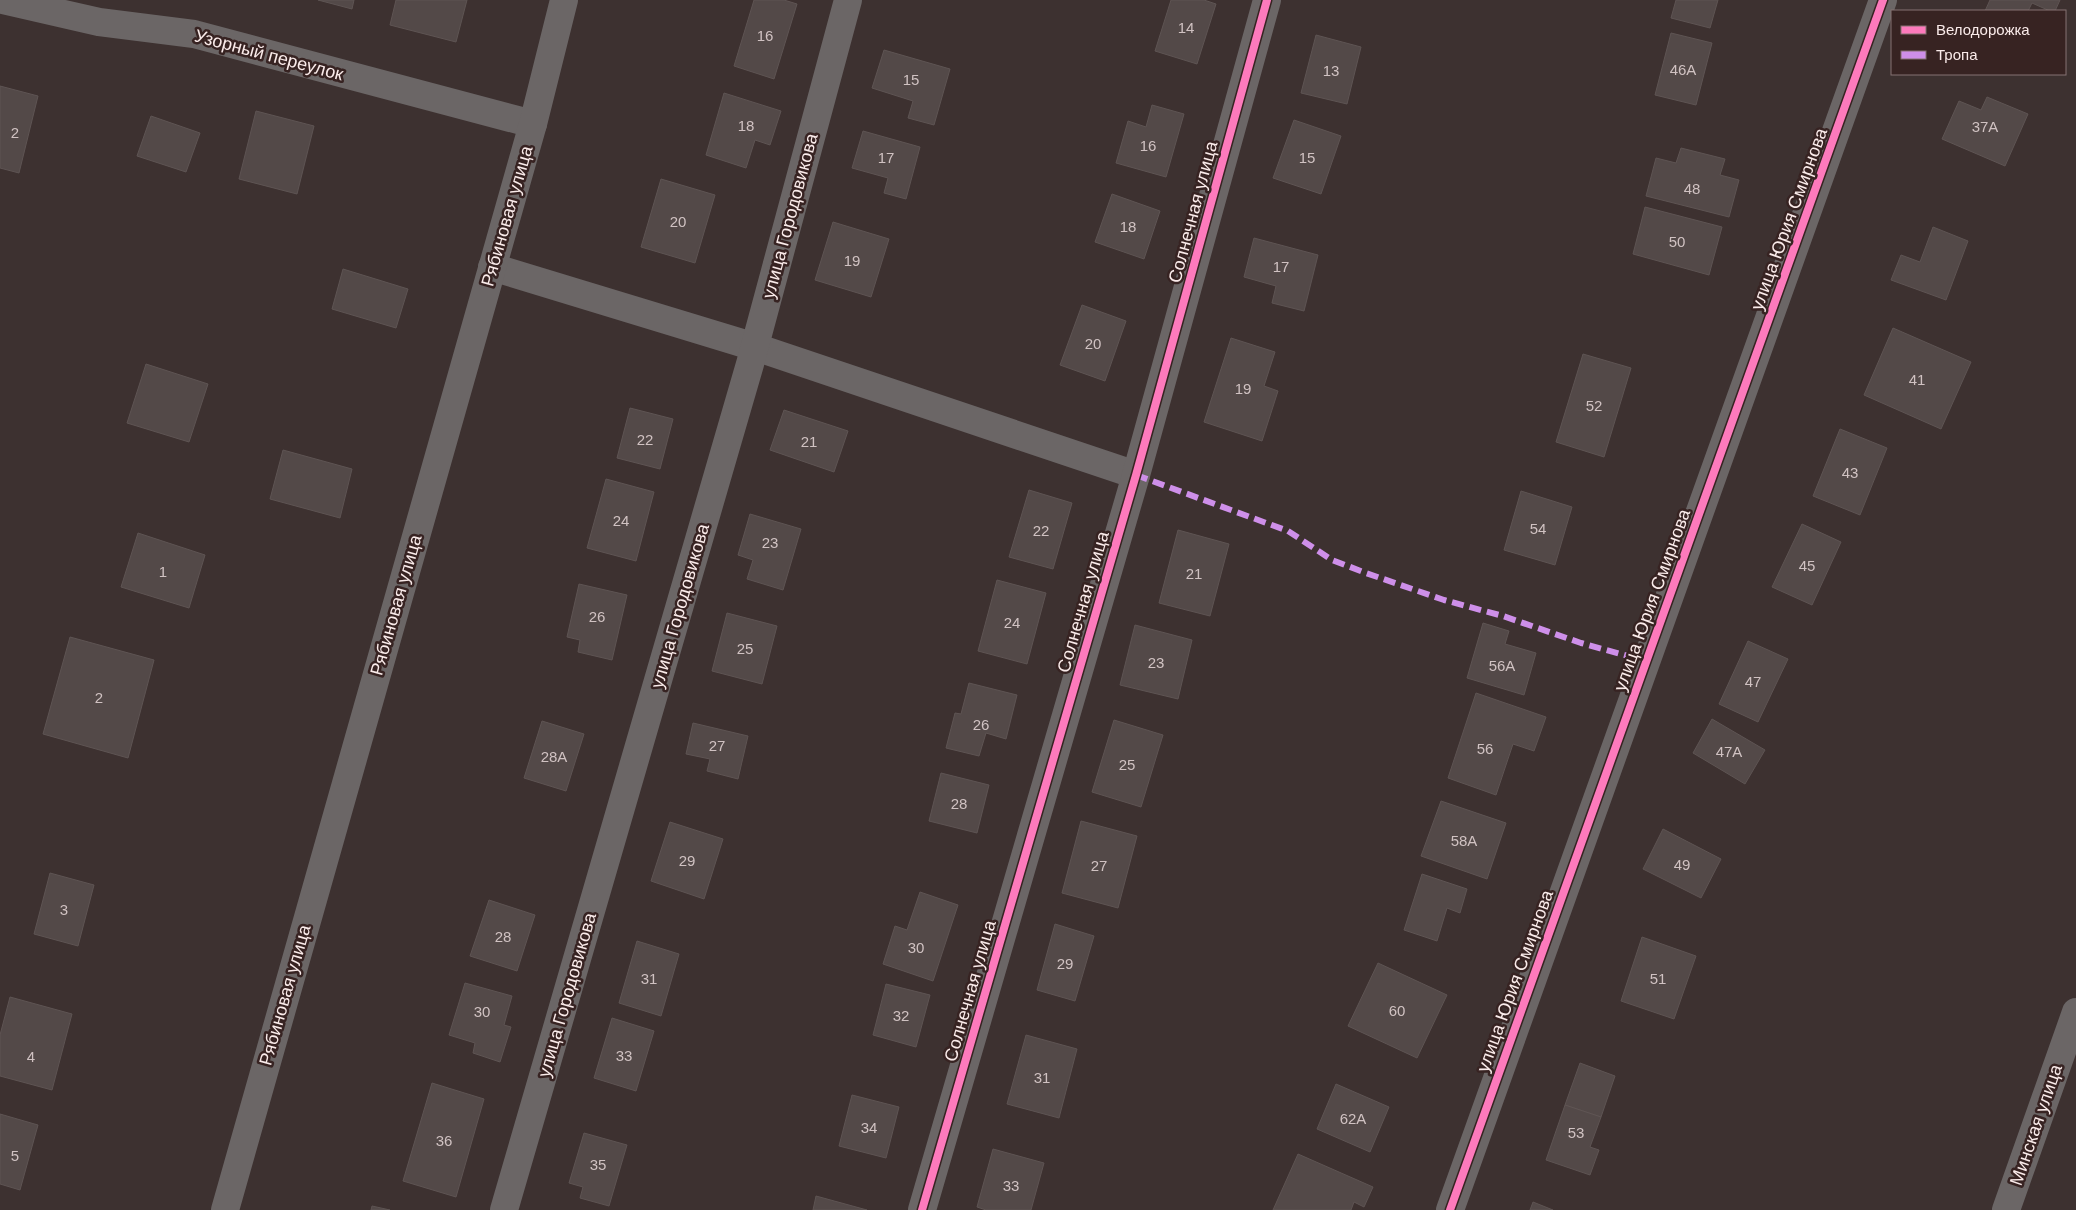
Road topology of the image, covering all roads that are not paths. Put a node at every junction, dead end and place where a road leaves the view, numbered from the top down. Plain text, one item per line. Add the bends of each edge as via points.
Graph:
1 (2, 0) edge
2 (564, 0) edge
3 (848, 0) edge
4 (1267, 0) edge
5 (1883, 0) edge
6 (532, 124) junction
7 (492, 267) junction
8 (755, 347) junction
9 (1136, 475) junction
10 (2076, 1012) edge
11 (226, 1210) edge
12 (504, 1210) edge
13 (922, 1210) edge
14 (1450, 1210) edge
15 (2006, 1210) edge

1 - 6 street, Узорный переулок via 99,22 194,34
2 - 6 street, Рябиновая улица
3 - 8 street, улица Городовикова
4 - 9 street, Солнечная улица
5 - 14 street, улица Юрия Смирнова
6 - 7 street, Рябиновая улица
7 - 8 street
7 - 11 street, Рябиновая улица
8 - 9 street
8 - 12 street, улица Городовикова
9 - 13 street, Солнечная улица
10 - 15 street, Минская улица

